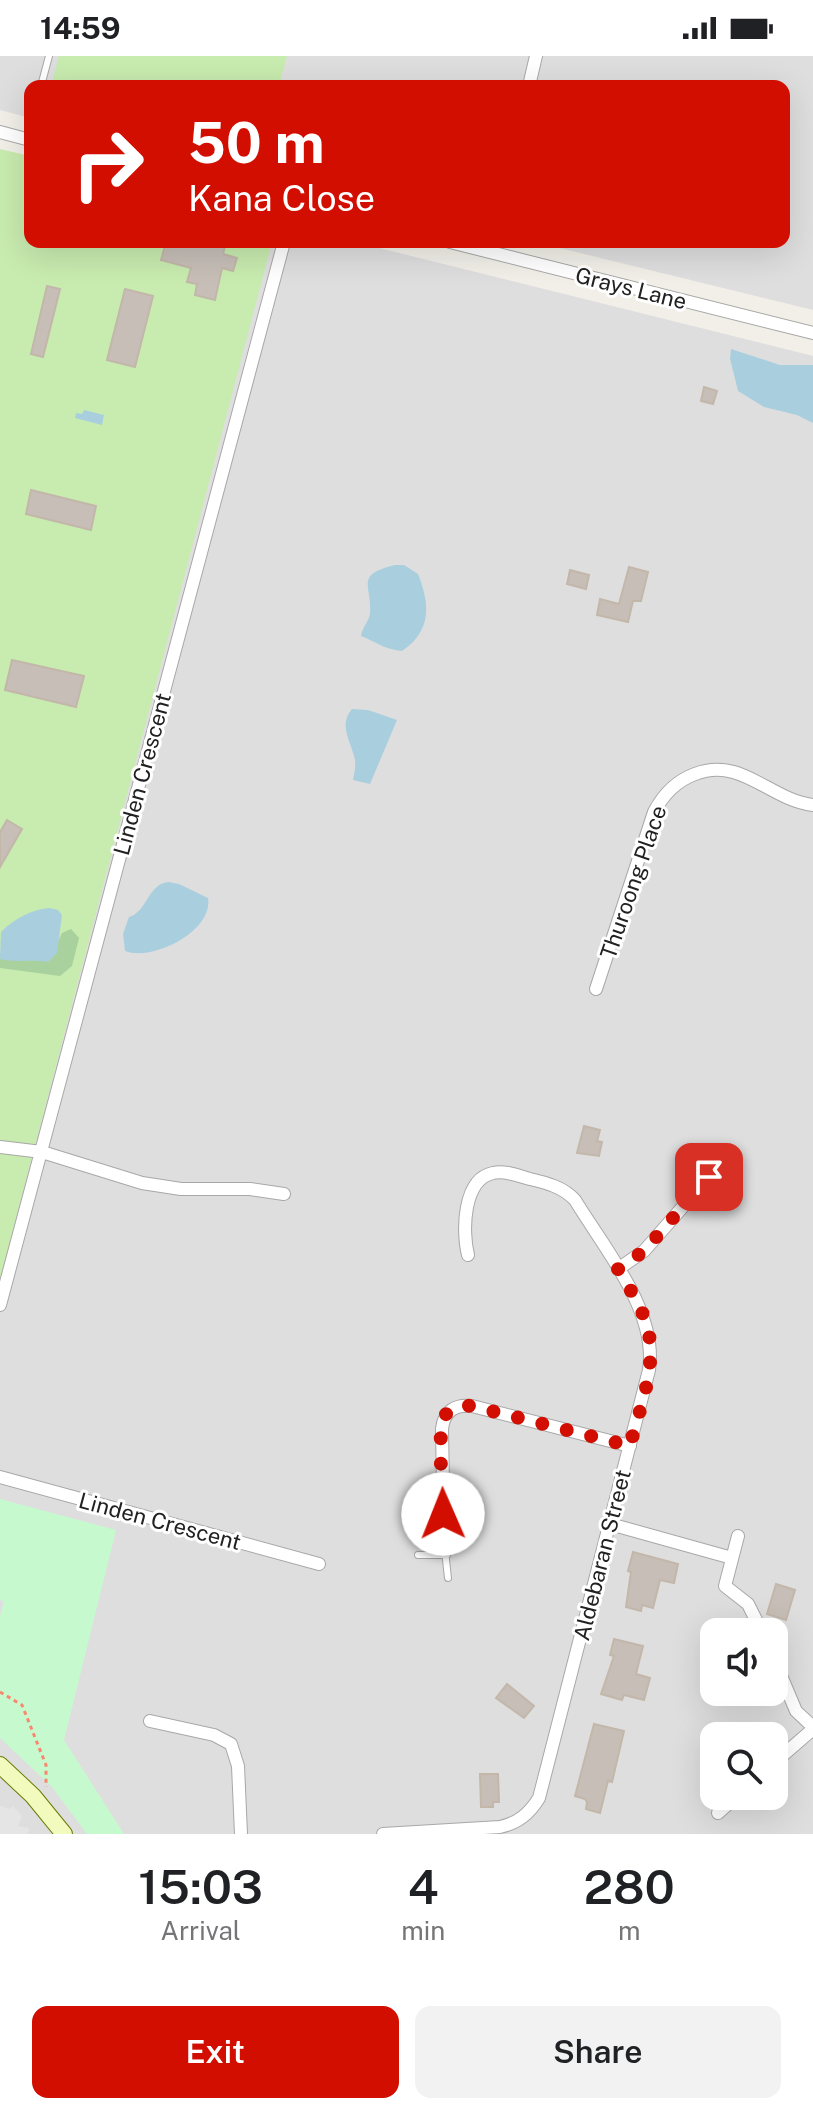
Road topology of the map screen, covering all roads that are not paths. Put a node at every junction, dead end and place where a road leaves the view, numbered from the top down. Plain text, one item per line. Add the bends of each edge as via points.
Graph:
1 (49, 56) edge
2 (536, 56) edge
3 (43, 80) edge
4 (530, 80) edge
5 (0, 132) edge
6 (24, 136) edge
7 (282, 248) edge
8 (493, 248) edge
9 (813, 333) edge
10 (813, 805) edge
11 (596, 989) dead end
12 (0, 1147) edge
13 (42, 1152) junction
14 (709, 1177) dead end
15 (284, 1194) dead end
16 (468, 1255) dead end
17 (618, 1269) junction
18 (0, 1305) edge
19 (630, 1446) junction
20 (0, 1477) edge
21 (610, 1524) junction
22 (738, 1536) dead end
23 (445, 1548) junction
24 (418, 1555) dead end
25 (732, 1558) junction
26 (319, 1564) dead end
27 (448, 1578) dead end
28 (755, 1618) edge
29 (788, 1692) edge
30 (150, 1721) dead end
31 (813, 1728) edge
32 (788, 1750) edge
33 (0, 1765) edge
34 (721, 1810) edge
35 (718, 1813) dead end
36 (64, 1834) edge
37 (241, 1834) edge
38 (383, 1834) edge

1 - 3 lane
2 - 4 street
5 - 6 street
7 - 13 street, Linden Crescent
8 - 9 street, Grays Lane
10 - 11 street, Thuroong Place via 722,768 696,773 671,788 654,812
12 - 13 street
13 - 15 street via 142,1183
13 - 18 street, Linden Crescent
14 - 17 street via 644,1251
16 - 17 street, Aldebaran Street via 463,1232 473,1190 487,1175 503,1172 571,1195
17 - 19 street, Aldebaran Street via 644,1319 651,1351
19 - 21 street, Aldebaran Street
19 - 23 street via 447,1404 442,1429
20 - 26 street, Linden Crescent
21 - 25 street
21 - 38 street, Aldebaran Street via 544,1784 533,1808 500,1827
22 - 25 street
23 - 24 lane
23 - 27 lane
25 - 28 street via 725,1586 748,1604
29 - 31 street via 796,1711
30 - 37 street via 234,1742
31 - 32 street
33 - 36 street
34 - 35 street

